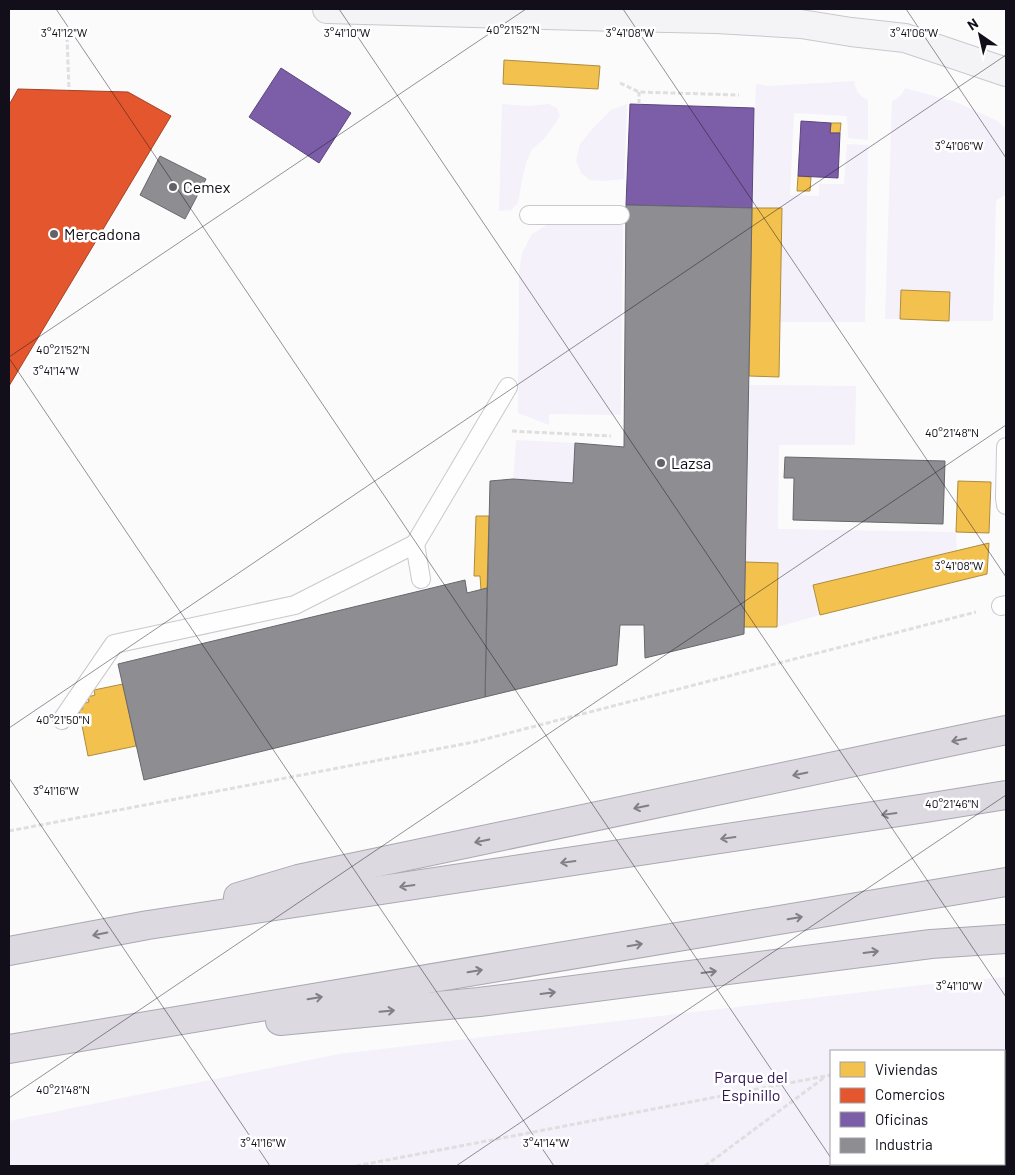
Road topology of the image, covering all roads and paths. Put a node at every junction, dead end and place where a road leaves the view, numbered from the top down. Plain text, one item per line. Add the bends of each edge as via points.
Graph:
1 (327, 9) edge
2 (67, 37) dead end
3 (1006, 72) edge
4 (620, 84) dead end
5 (69, 90) dead end
6 (639, 92) junction
7 (740, 95) dead end
8 (639, 104) dead end
9 (529, 215) dead end
10 (620, 215) dead end
11 (508, 387) dead end
12 (507, 431) dead end
13 (611, 436) dead end
14 (1006, 447) edge
15 (1006, 505) edge
16 (415, 544) junction
17 (421, 579) dead end
18 (1003, 605) edge
19 (62, 720) dead end
20 (1006, 730) edge
21 (1006, 795) edge
22 (9, 830) edge
23 (1006, 882) edge
24 (148, 925) junction
25 (1006, 939) edge
26 (9, 951) edge
27 (42, 1043) junction
28 (9, 1049) edge
29 (829, 1075) edge
30 (356, 1166) edge
31 (705, 1166) edge

1 - 3 main road via 801,24 905,38
2 - 5 path
4 - 6 path
6 - 7 path
6 - 8 path
9 - 10 lane
11 - 16 lane
12 - 13 path
14 - 15 lane
16 - 17 lane
16 - 19 lane via 295,605 114,644
18 - 22 path via 474,742
20 -> 24 highway via 298,879
21 -> 24 highway
27 -> 23 highway
24 -> 26 highway
27 -> 25 highway via 479,1002 931,944
27 - 28 highway
29 - 30 path
29 - 31 path

